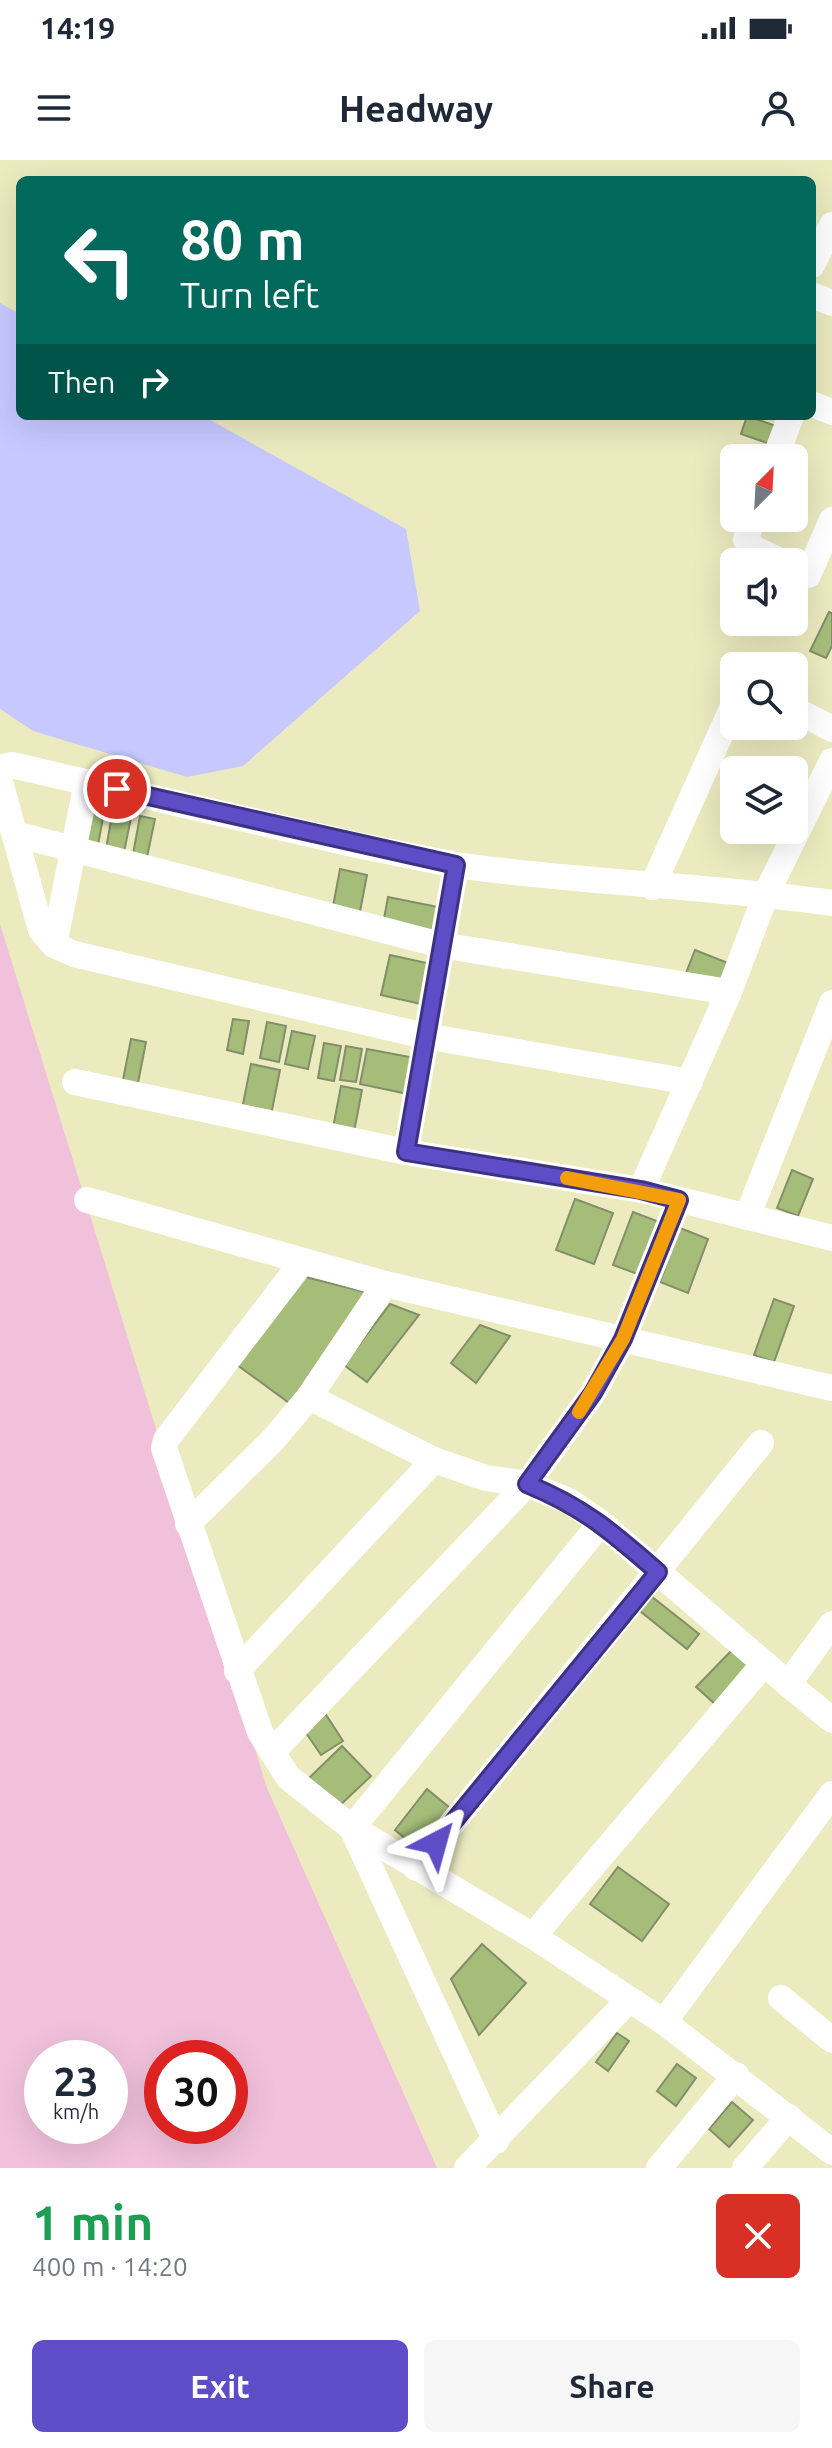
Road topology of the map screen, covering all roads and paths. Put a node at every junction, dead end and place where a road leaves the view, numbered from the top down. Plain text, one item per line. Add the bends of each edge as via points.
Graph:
1 (832, 225) edge
2 (816, 257) edge
3 (789, 420) edge
4 (780, 444) edge
5 (832, 520) edge
6 (811, 576) edge
7 (808, 716) edge
8 (832, 729) edge
9 (720, 735) edge
10 (832, 761) edge
11 (0, 772) edge
12 (0, 782) edge
13 (87, 782) junction
14 (15, 834) junction
15 (72, 848) junction
16 (456, 865) junction
17 (652, 887) junction
18 (766, 894) junction
19 (832, 903) edge
20 (54, 945) junction
21 (441, 945) junction
22 (729, 992) junction
23 (832, 1003) edge
24 (425, 1036) junction
25 (75, 1082) dead end
26 (690, 1082) junction
27 (406, 1152) junction
28 (641, 1190) junction
29 (87, 1200) dead end
30 (679, 1200) junction
31 (747, 1217) junction
32 (832, 1238) edge
33 (303, 1261) junction
34 (385, 1284) junction
35 (623, 1339) junction
36 (832, 1388) edge
37 (309, 1397) junction
38 (761, 1443) dead end
39 (434, 1460) junction
40 (527, 1484) junction
41 (601, 1523) junction
42 (188, 1524) junction
43 (658, 1572) junction
44 (832, 1624) edge
45 (763, 1665) junction
46 (237, 1671) junction
47 (788, 1684) junction
48 (832, 1720) edge
49 (272, 1752) junction
50 (829, 1804) edge
51 (352, 1828) junction
52 (416, 1868) junction
53 (533, 1936) junction
54 (781, 1998) dead end
55 (629, 2000) junction
56 (664, 2022) junction
57 (832, 2040) edge
58 (736, 2075) junction
59 (789, 2117) junction
60 (496, 2141) junction
61 (832, 2152) edge
62 (467, 2168) edge
63 (659, 2168) edge
64 (745, 2168) edge

1 - 2 street
3 - 4 street
5 - 6 street
7 - 8 street
9 - 17 street
10 - 18 street
11 - 13 street via 12,765
12 - 14 street
13 - 15 street
13 - 16 street
14 - 15 street
14 - 20 street via 41,930
15 - 20 street
15 - 21 street
16 - 17 street
16 - 21 street
17 - 18 street
18 - 19 street
18 - 22 street
20 - 24 street
21 - 22 street
21 - 24 street
22 - 26 street
23 - 31 street
24 - 26 street
24 - 27 street
25 - 27 street
26 - 28 street
27 - 28 street
28 - 30 street
29 - 33 street
30 - 31 street
30 - 35 street
31 - 32 street
33 - 34 street
33 - 42 street via 166,1440 166,1459
34 - 35 street
34 - 37 street
35 - 36 street
35 - 40 street via 593,1393
37 - 39 street
37 - 42 street
38 - 43 street
39 - 40 street via 486,1478
39 - 46 street
40 - 41 street via 569,1501
40 - 49 street
41 - 43 street
41 - 51 street
42 - 46 street
43 - 45 street
43 - 52 street
44 - 47 street
45 - 47 street
45 - 53 street
46 - 49 street
47 - 48 street
49 - 51 street via 288,1777
50 - 56 street
51 - 52 street
51 - 60 street
52 - 53 street
53 - 55 street
54 - 57 street
55 - 56 street
55 - 60 street
56 - 58 street
58 - 59 street
58 - 63 street
59 - 61 street
59 - 64 street
60 - 62 street

